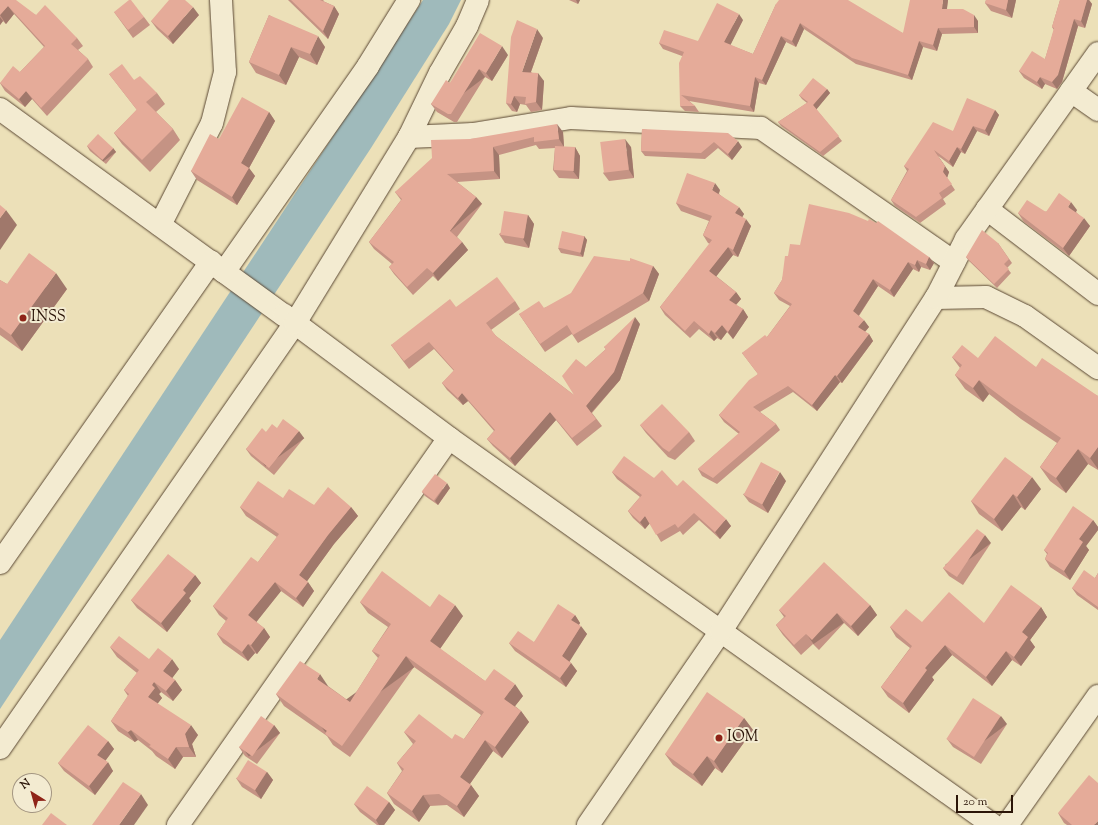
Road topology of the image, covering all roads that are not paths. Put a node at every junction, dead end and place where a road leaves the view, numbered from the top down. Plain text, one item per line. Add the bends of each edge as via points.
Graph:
1 (221, 0) edge
2 (409, 0) edge
3 (478, 0) edge
4 (1098, 53) edge
5 (1071, 91) junction
6 (0, 109) edge
7 (1098, 110) edge
8 (409, 137) junction
9 (988, 209) junction
10 (160, 225) junction
11 (954, 262) junction
12 (223, 271) junction
13 (1098, 294) edge
14 (936, 298) junction
15 (290, 319) junction
16 (1098, 368) edge
17 (450, 438) junction
18 (0, 563) edge
19 (721, 631) junction
20 (1098, 696) edge
21 (0, 748) edge
22 (178, 825) edge
23 (588, 825) edge
24 (993, 825) edge
25 (1007, 825) edge

1 - 10 street via 225,72 212,123
2 - 12 street via 368,66
3 - 8 street
4 - 5 street
5 - 7 street
5 - 9 street
6 - 10 street
8 - 11 street via 473,134 571,118 761,128
8 - 15 street
9 - 11 street
9 - 13 street
10 - 12 street
11 - 14 street
12 - 15 street
12 - 18 street
14 - 16 street via 986,296 1025,316
14 - 19 street
15 - 17 street
15 - 21 street
17 - 19 street
17 - 22 street
19 - 23 street
19 - 24 street
20 - 25 street

